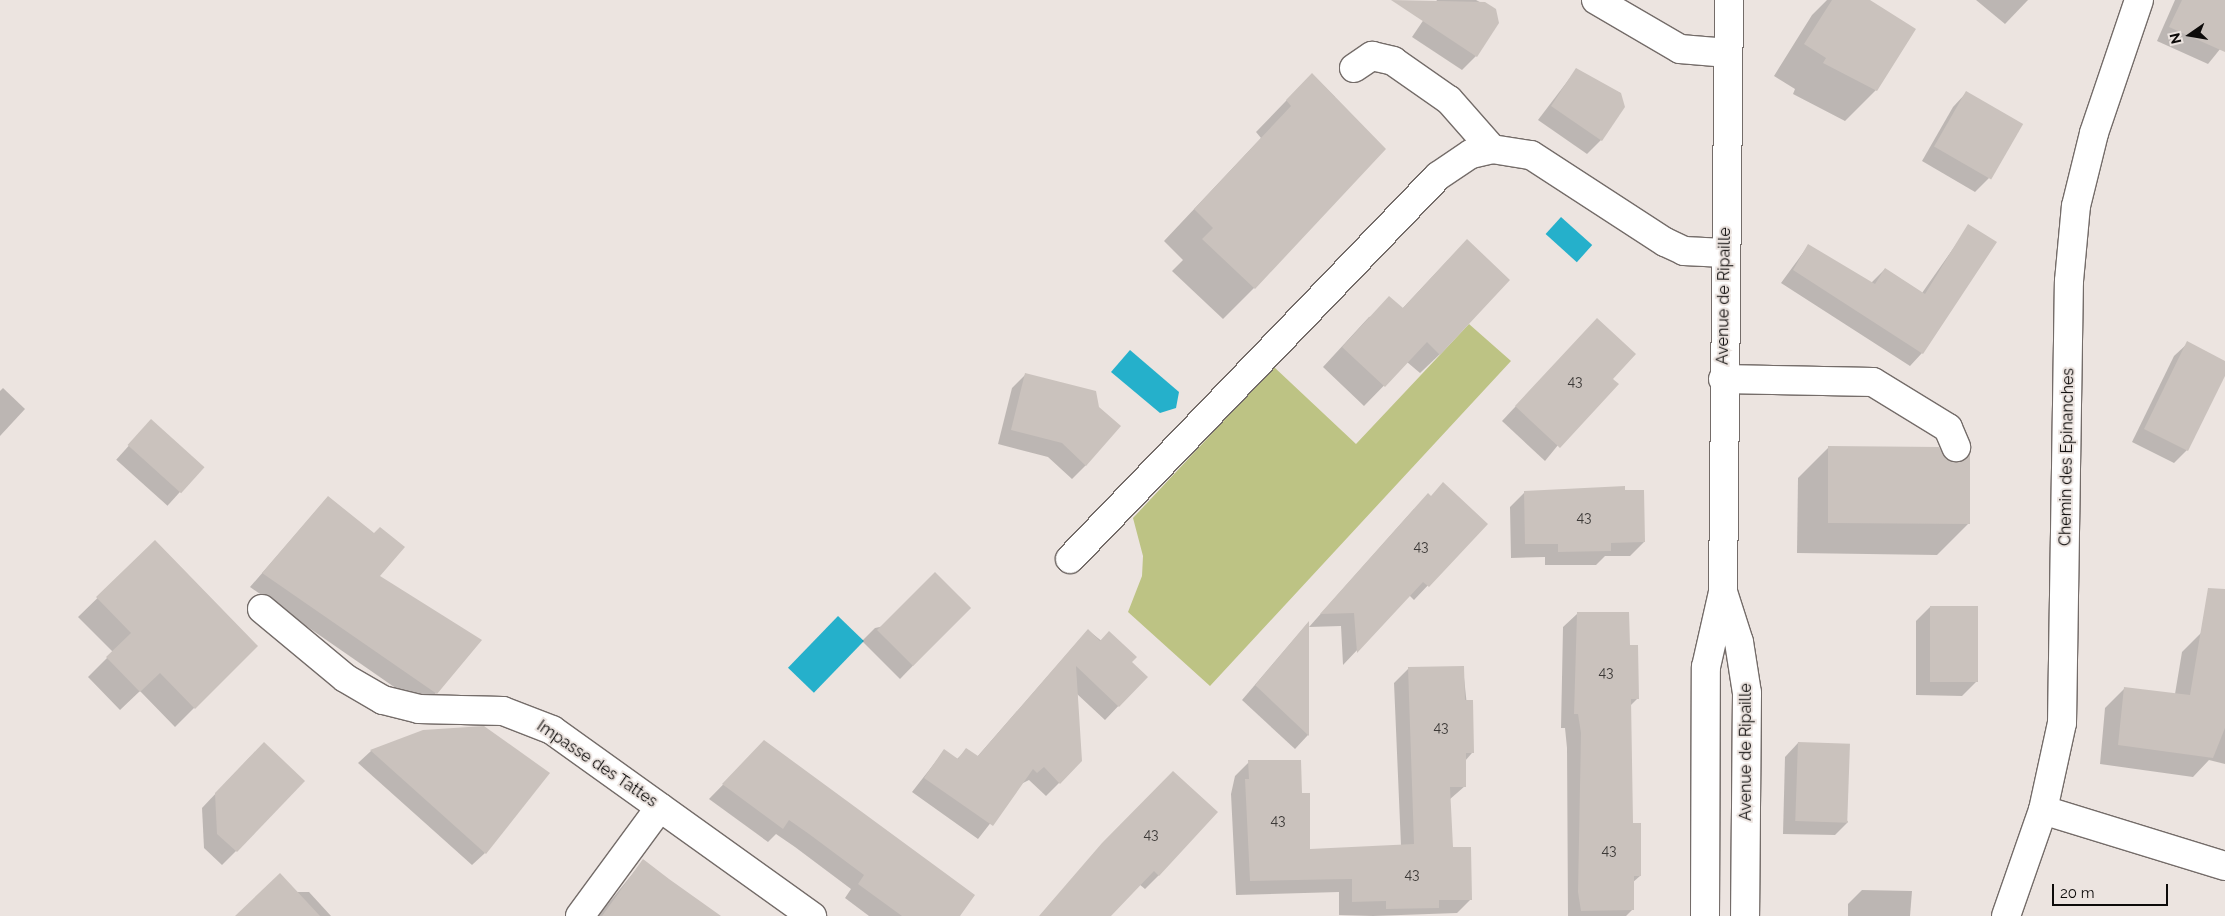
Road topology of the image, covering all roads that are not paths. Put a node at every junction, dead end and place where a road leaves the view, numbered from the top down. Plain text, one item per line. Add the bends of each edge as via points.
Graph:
1 (1596, 0) edge
2 (1729, 0) edge
3 (2139, 0) edge
4 (1728, 53) junction
5 (1354, 68) dead end
6 (1492, 149) junction
7 (1724, 253) junction
8 (1723, 379) junction
9 (1956, 447) dead end
10 (1070, 558) dead end
11 (1723, 592) junction
12 (262, 609) dead end
13 (660, 807) junction
14 (2043, 810) junction
15 (2225, 866) edge
16 (580, 916) edge
17 (812, 916) edge
18 (1705, 916) edge
19 (1745, 916) edge
20 (2006, 916) edge

1 - 4 street via 1680,49
2 - 4 street, Avenue de Ripaille
3 - 14 street, Chemin des Epinanches via 2083,169 2071,246 2065,678 2055,767
4 - 7 street, Avenue de Ripaille
5 - 6 street via 1372,56 1393,61 1449,100
6 - 7 street via 1518,151 1549,164 1684,251
6 - 10 street via 1454,162 1438,176
7 - 8 street, Avenue de Ripaille
8 - 9 street via 1873,382 1948,428
8 - 11 street, Avenue de Ripaille
11 - 18 street, Avenue de Ripaille via 1705,692
11 - 19 street, Avenue de Ripaille via 1739,642 1747,693
12 - 13 street, Impasse des Tattes via 364,690 419,709 494,710 528,718
13 - 16 street
13 - 17 street, Impasse des Tattes
14 - 15 street
14 - 20 street, Chemin des Epinanches

